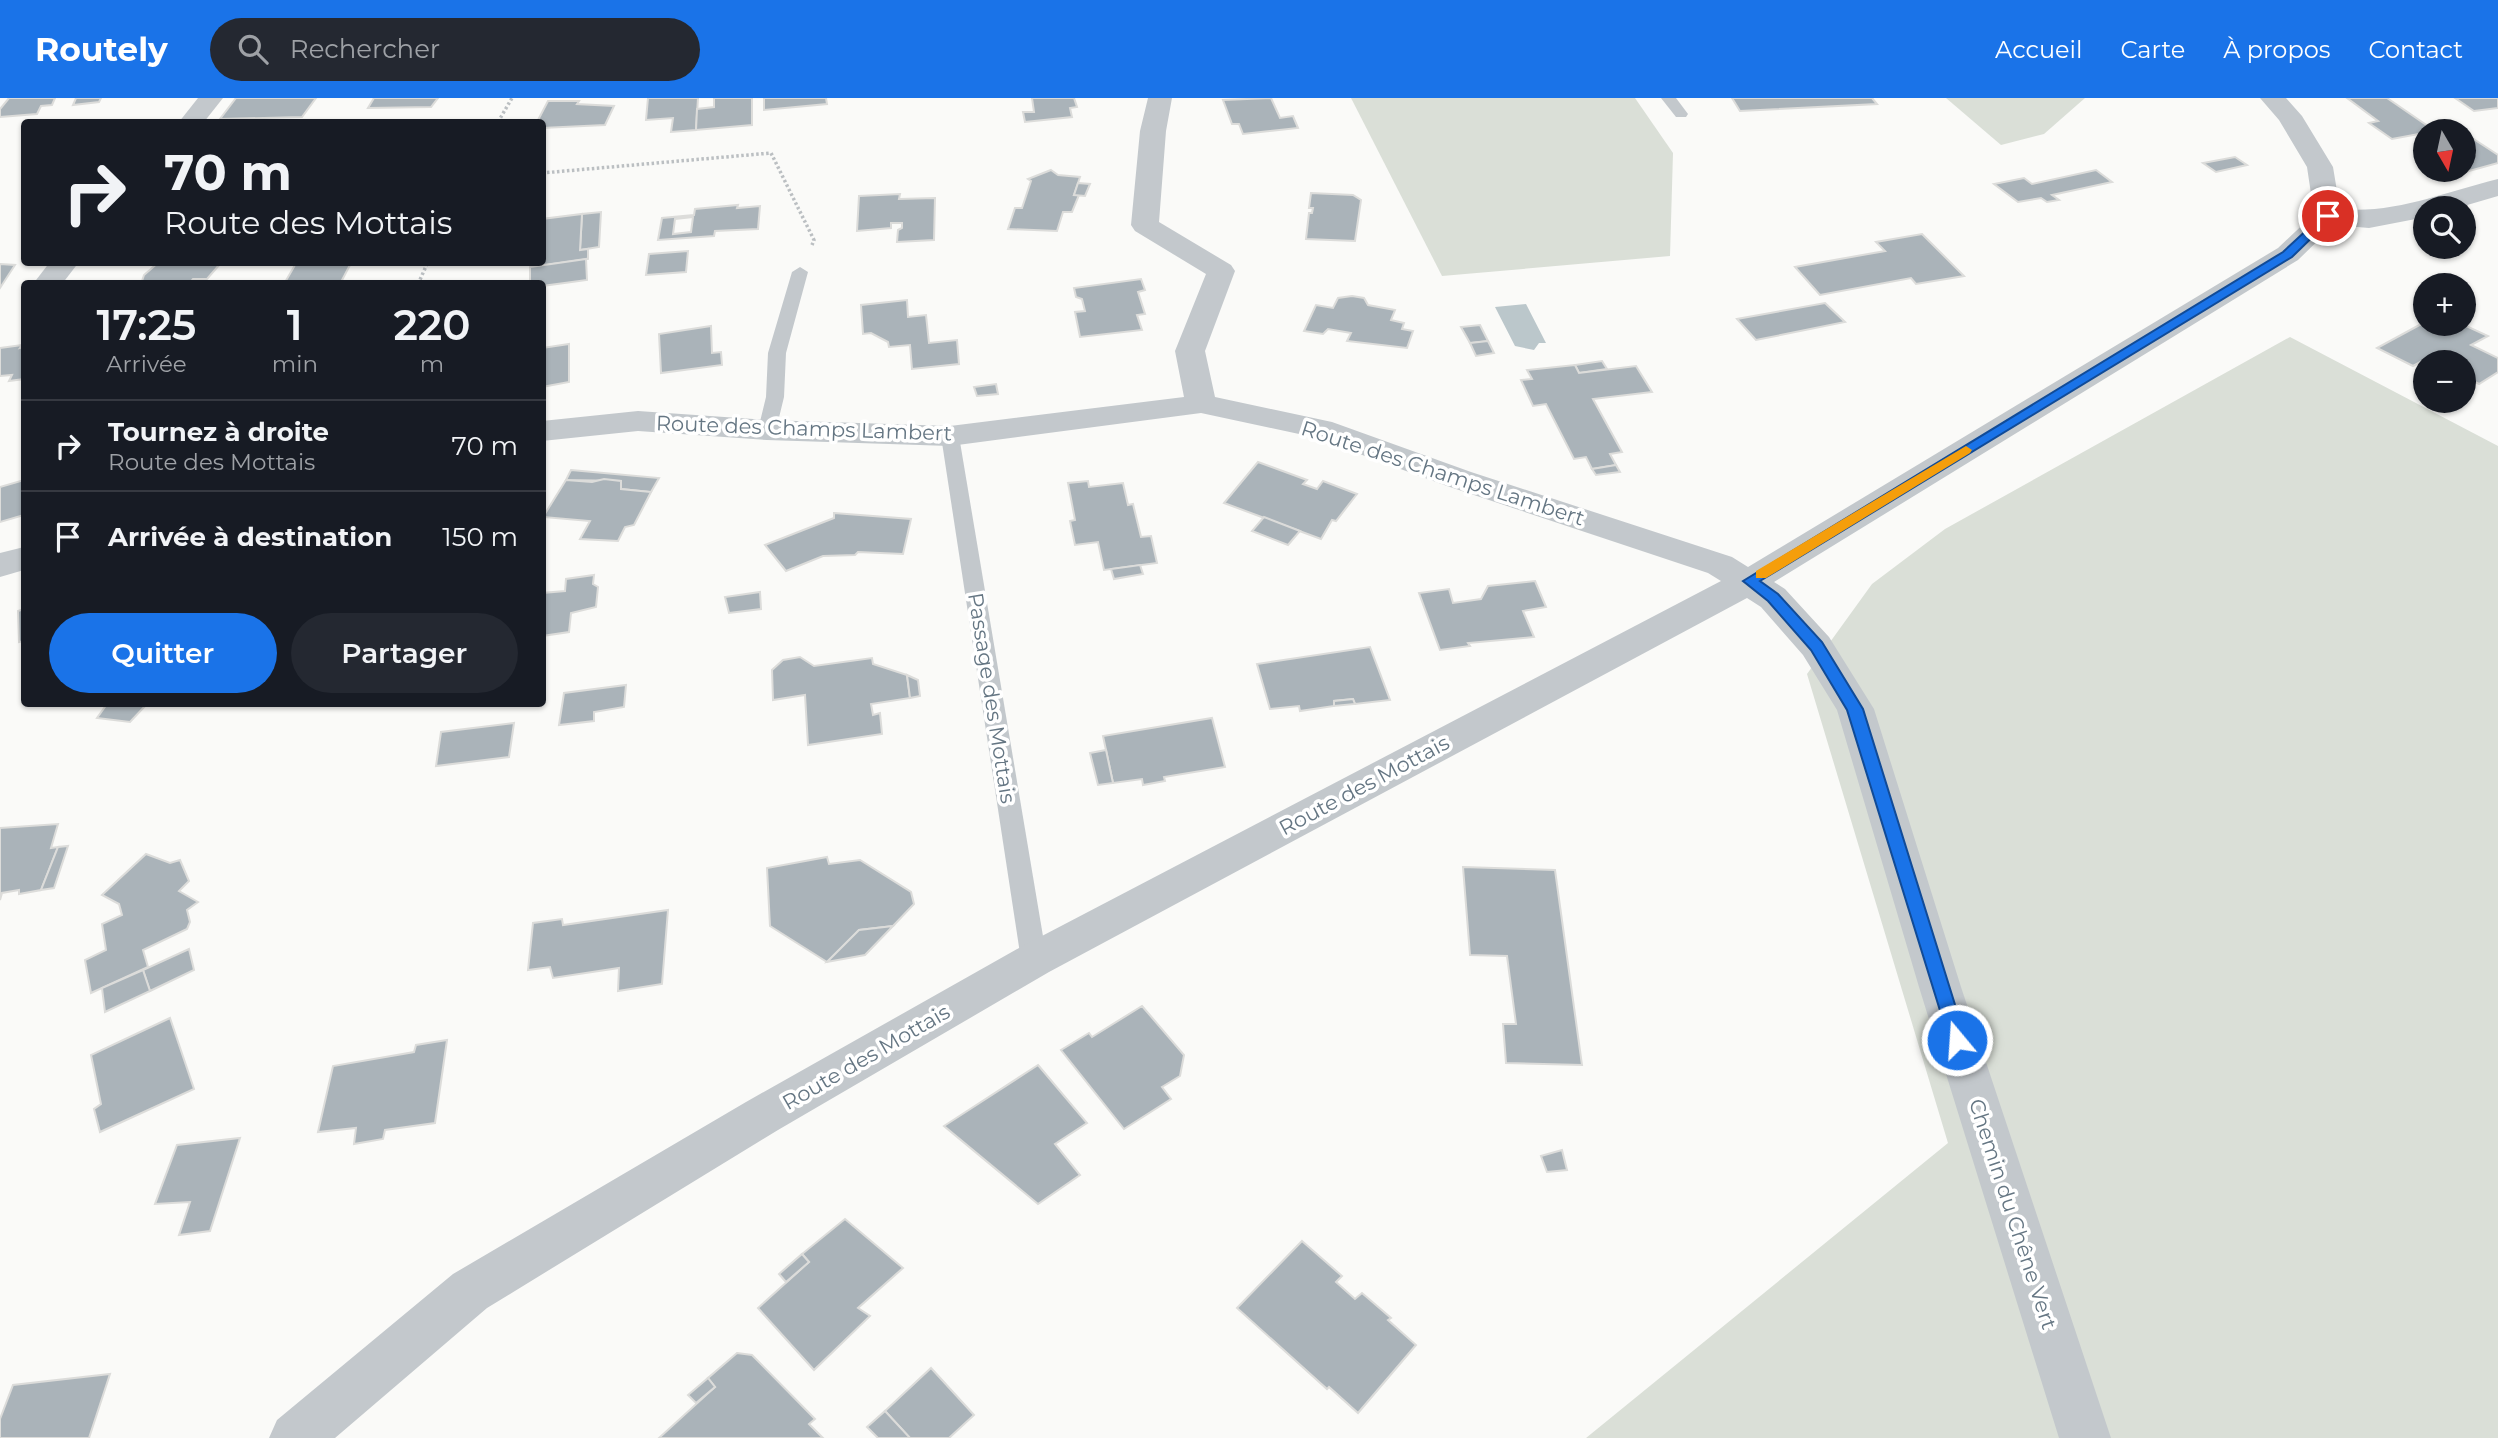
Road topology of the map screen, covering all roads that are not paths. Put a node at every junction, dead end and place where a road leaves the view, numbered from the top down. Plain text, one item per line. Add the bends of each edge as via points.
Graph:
1 (211, 98) edge
2 (1160, 98) edge
3 (1668, 98) edge
4 (2272, 98) edge
5 (1681, 114) dead end
6 (194, 119) edge
7 (2498, 187) edge
8 (2469, 196) edge
9 (2413, 212) edge
10 (2328, 216) junction
11 (62, 266) edge
12 (800, 272) road end
13 (50, 280) edge
14 (1201, 404) junction
15 (767, 430) junction
16 (546, 431) edge
17 (950, 436) junction
18 (21, 559) edge
19 (0, 565) edge
20 (1750, 581) junction
21 (1034, 960) junction
22 (295, 1438) edge
23 (2085, 1438) edge

1 - 6 street
2 - 14 street via 1145,225 1221,271 1190,351
3 - 5 lane
4 - 10 street via 2289,116 2320,167
7 - 8 street
9 - 10 street via 2369,220
10 - 20 street, Route des Mottais via 2288,254
11 - 13 street
12 - 15 lane via 777,353 775,397
14 - 17 street, Route des Champs Lambert
14 - 20 street, Route des Champs Lambert via 1321,429 1720,565
15 - 16 street, Route des Champs Lambert via 638,421
15 - 17 street, Route des Champs Lambert
17 - 21 lane, Passage des Mottais
18 - 19 street
20 - 21 street, Route des Mottais
20 - 23 street, Chemin du Chêne Vert via 1773,598 1816,646 1855,709
21 - 22 street, Route des Mottais via 470,1291

